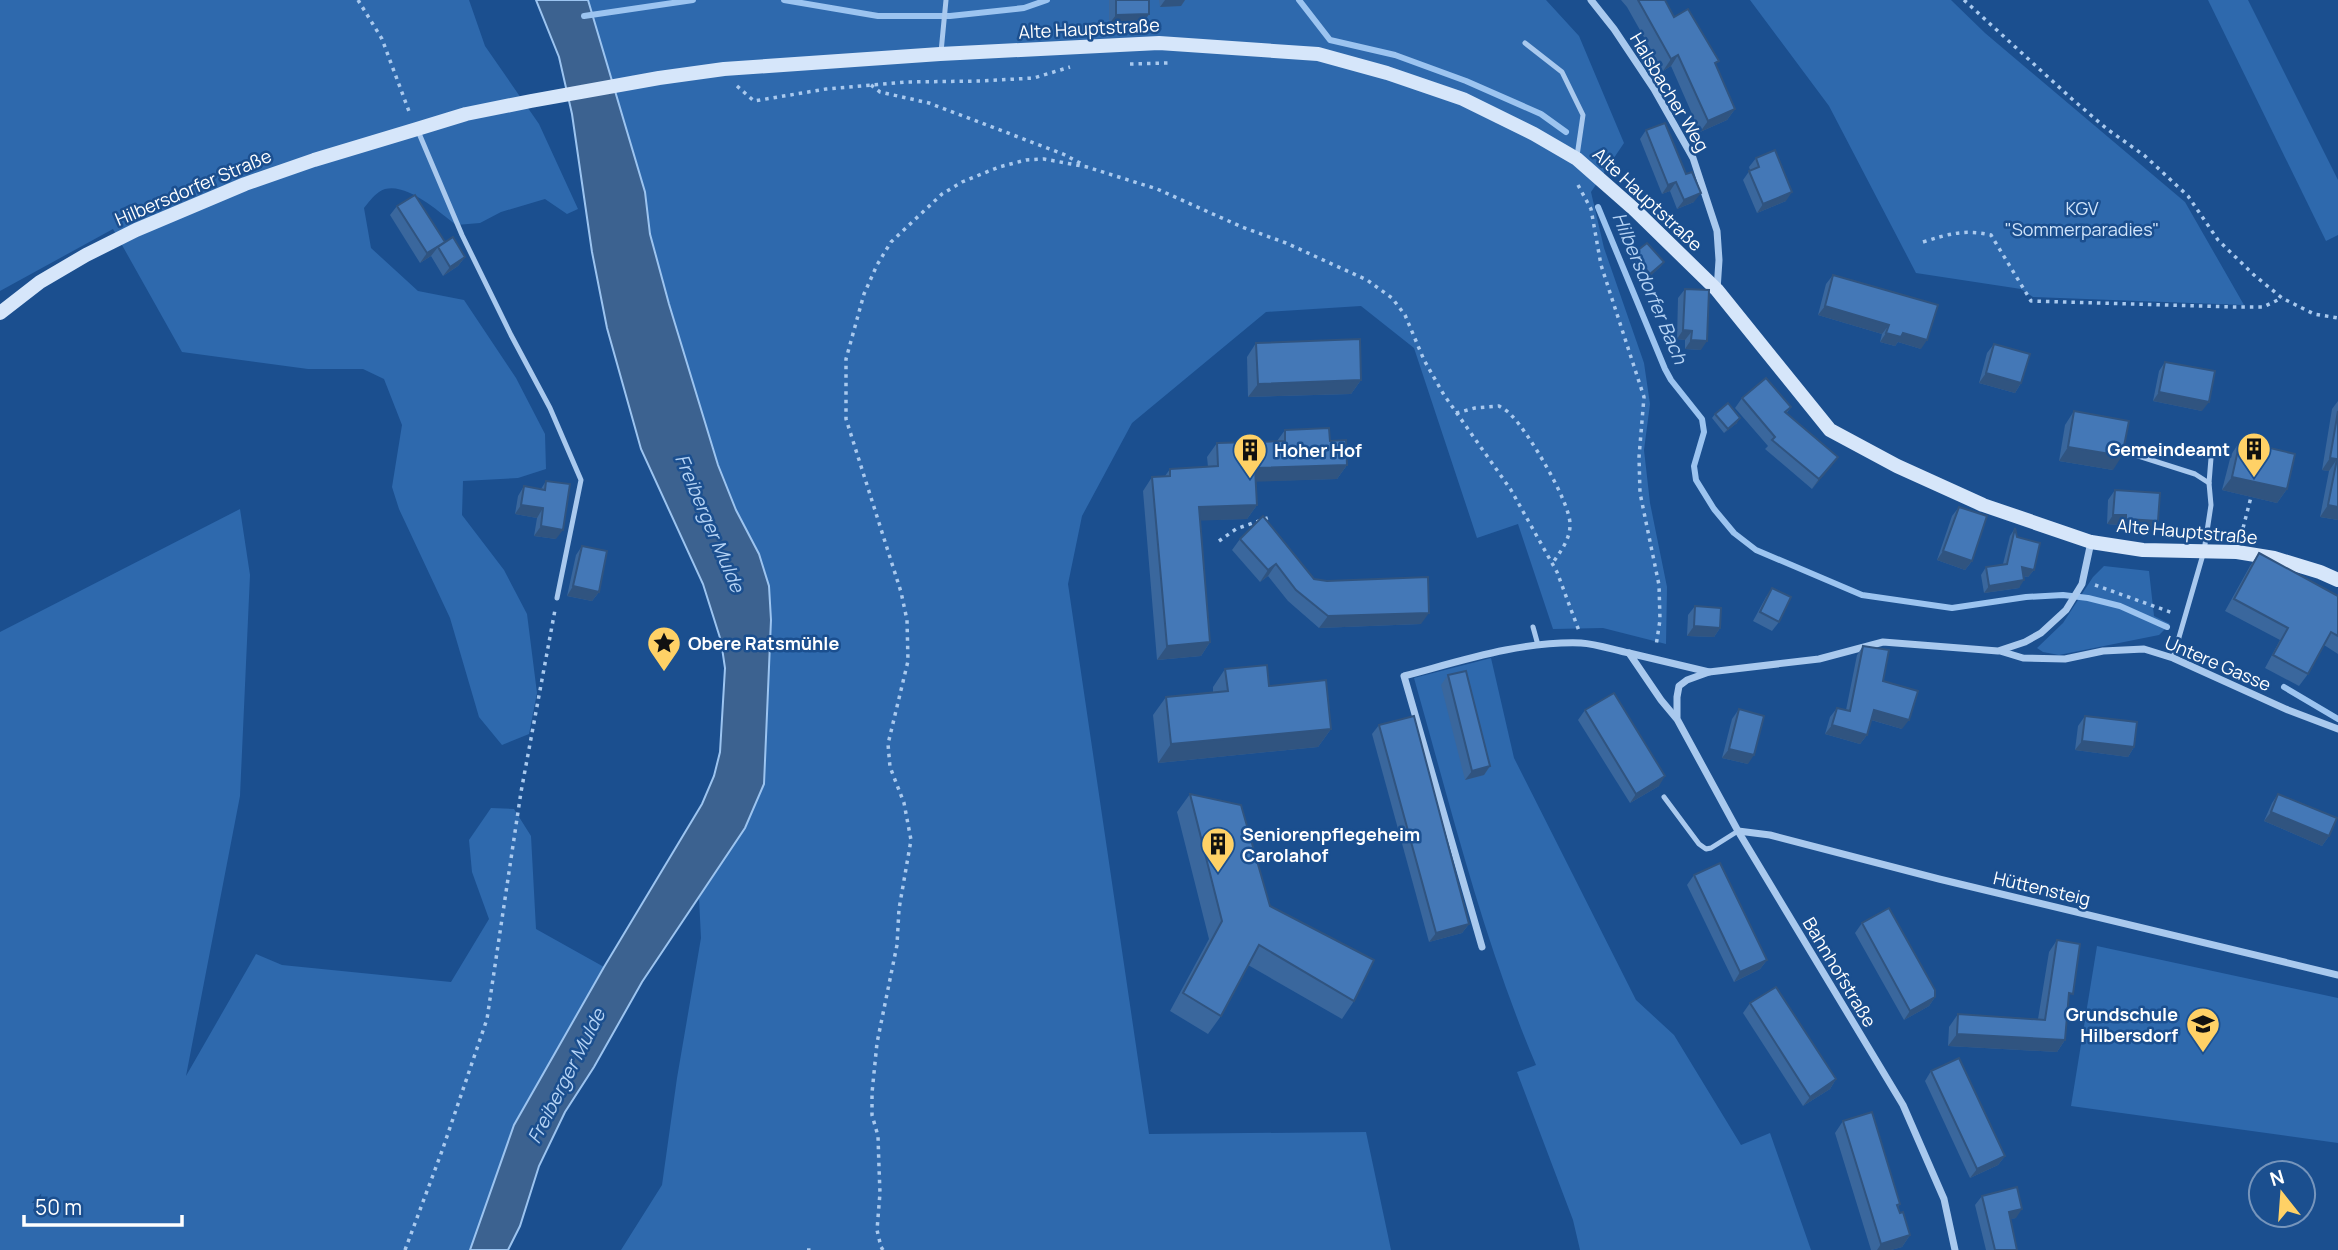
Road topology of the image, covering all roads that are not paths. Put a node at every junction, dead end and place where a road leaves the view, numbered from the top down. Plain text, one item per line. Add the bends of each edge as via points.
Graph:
1 (946, 0) edge
2 (1591, 0) edge
3 (1525, 43) dead end
4 (940, 54) junction
5 (466, 114) joint
6 (416, 128) junction
7 (1577, 159) junction
8 (1717, 290) junction
9 (0, 313) edge
10 (2129, 453) edge
11 (2211, 458) dead end
12 (2209, 483) junction
13 (2091, 542) junction
14 (2204, 551) junction
15 (2338, 580) edge
16 (558, 598) road end
17 (1533, 627) dead end
18 (1538, 645) junction
19 (1998, 651) junction
20 (1629, 653) junction
21 (2173, 658) junction
22 (1709, 672) junction
23 (1677, 719) junction
24 (2338, 729) edge
25 (1664, 797) dead end
26 (1738, 831) junction
27 (1482, 947) dead end
28 (2338, 975) edge
29 (1955, 1250) edge

1 - 4 lane
2 - 8 street, Halsbacher Weg via 1654,89 1693,159 1717,231
3 - 7 lane via 1562,72 1583,115
4 - 5 main road, Alte Hauptstraße via 659,78
4 - 7 main road, Alte Hauptstraße via 1159,43 1318,54 1463,99
5 - 6 main road, Hilbersdorfer Straße
6 - 9 main road, Hilbersdorfer Straße via 245,184 136,230 40,282
6 - 16 lane via 581,480
7 - 8 main road, Alte Hauptstraße
8 - 13 main road, Alte Hauptstraße via 1830,430 1983,505
10 - 12 lane via 2195,474
11 - 12 lane
12 - 14 lane via 2211,505
13 - 14 main road, Alte Hauptstraße via 2143,550
13 - 19 street via 2082,582 2066,610 2041,633
14 - 15 main road, Alte Hauptstraße via 2274,558
14 - 21 lane
17 - 18 lane
18 - 20 street via 1583,643
18 - 27 street via 1404,676
19 - 21 street, Untere Gasse via 2023,658 2065,659 2144,649
19 - 22 street via 1882,642 1819,659
20 - 22 street
20 - 23 street, Bahnhofstraße
21 - 24 street, Untere Gasse
22 - 23 street via 1679,686
23 - 26 street, Bahnhofstraße
25 - 26 lane via 1706,849
26 - 28 street, Hüttensteig via 1770,835
26 - 29 street, Bahnhofstraße via 1903,1105 1944,1199

